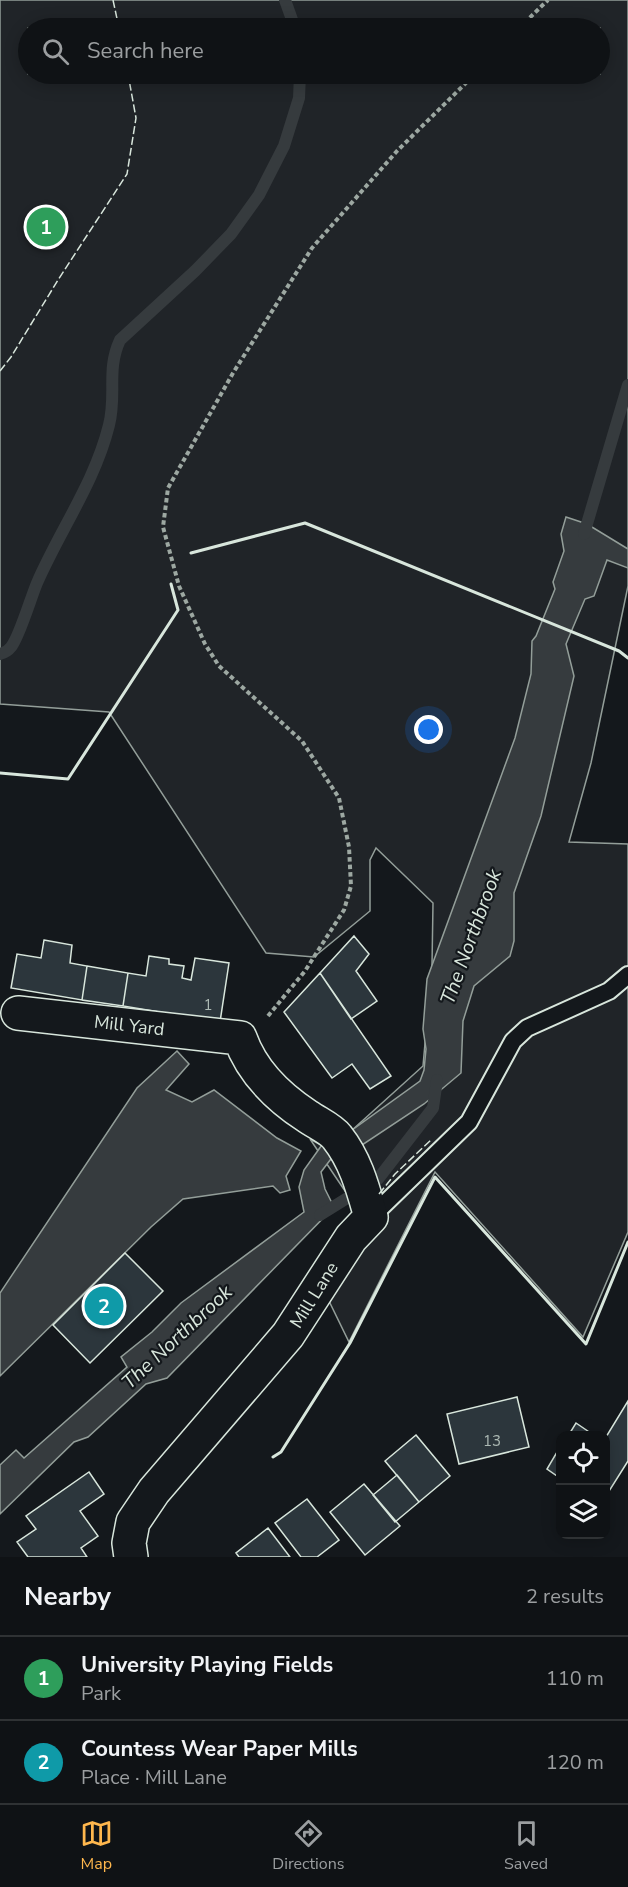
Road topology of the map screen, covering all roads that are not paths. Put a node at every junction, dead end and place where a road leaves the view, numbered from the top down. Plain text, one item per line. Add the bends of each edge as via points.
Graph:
1 (628, 975) edge
2 (18, 1013) dead end
3 (371, 1217) junction
4 (131, 1557) edge

1 - 3 lane via 609,991 527,1028 513,1041 469,1122
2 - 3 street, Mill Yard via 240,1038 258,1072 284,1101 336,1136 359,1173
3 - 4 street, Mill Lane via 346,1245 288,1335 154,1491 133,1522

